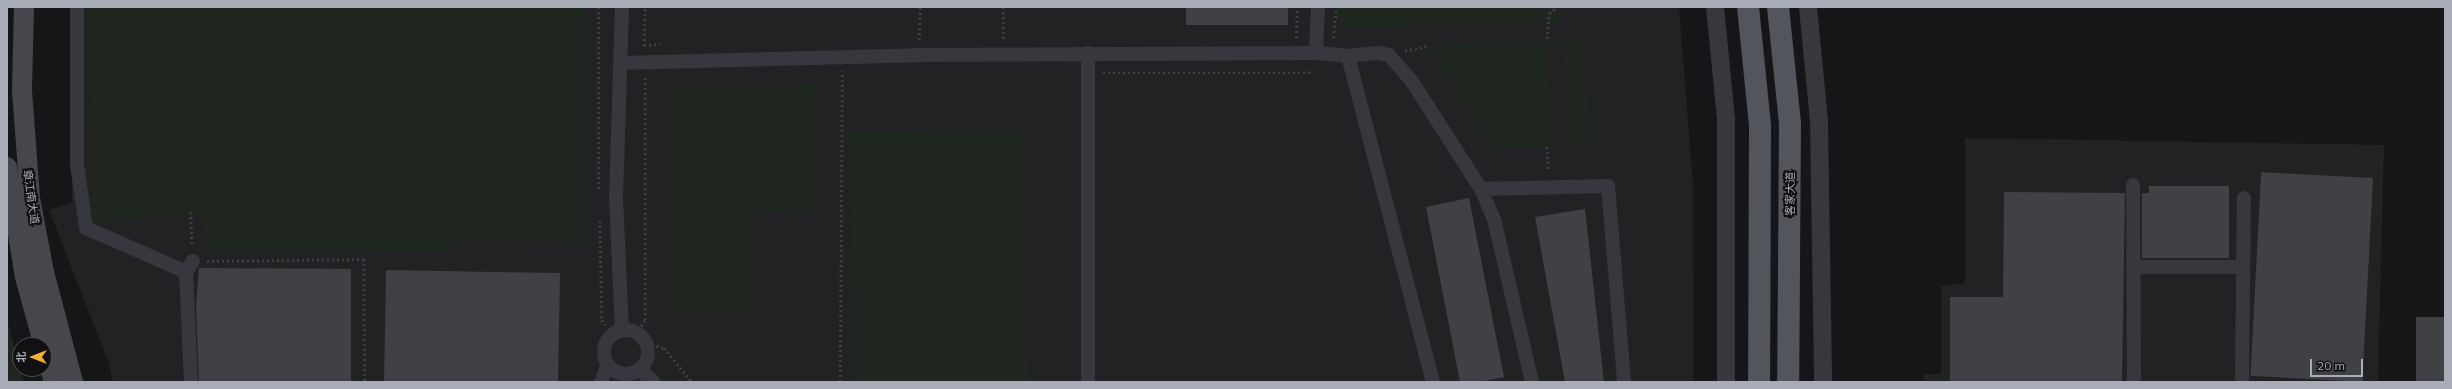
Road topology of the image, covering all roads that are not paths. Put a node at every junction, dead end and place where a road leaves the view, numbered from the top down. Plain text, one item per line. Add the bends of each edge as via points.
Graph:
1 (24, 7) edge
2 (77, 7) edge
3 (622, 7) edge
4 (1318, 7) edge
5 (1715, 7) edge
6 (1748, 7) edge
7 (1778, 7) edge
8 (1808, 7) edge
9 (1088, 53) junction
10 (1316, 53) junction
11 (1348, 56) junction
12 (620, 63) junction
13 (7, 167) edge
14 (2133, 185) dead end
15 (1481, 189) junction
16 (2244, 198) dead end
17 (21, 200) junction
18 (2243, 266) junction
19 (2133, 267) junction
20 (622, 330) junction
21 (608, 364) junction
22 (640, 370) junction
23 (54, 382) edge
24 (73, 382) edge
25 (191, 382) edge
26 (601, 382) edge
27 (654, 382) edge
28 (1088, 382) edge
29 (1433, 382) edge
30 (1532, 382) edge
31 (1624, 382) edge
32 (1726, 382) edge
33 (1758, 382) edge
34 (1788, 382) edge
35 (1823, 382) edge
36 (2134, 382) edge
37 (2242, 382) edge

1 - 17 main road, 章江南大道
2 - 25 street via 77,164 86,228 189,266
3 - 12 street
4 - 10 street
5 - 32 street via 1726,119
6 - 33 main road via 1760,126
7 - 34 main road, 客家大道 via 1790,122
8 - 35 street via 1819,121
9 - 10 street
9 - 12 street via 919,55 842,63
9 - 28 street
10 - 11 street
11 - 15 street via 1378,53 1389,55 1411,80
11 - 29 street
12 - 20 street via 616,198
13 - 17 main road, 章江南大道
14 - 19 street
15 - 30 street via 1494,219
15 - 31 street via 1608,186
16 - 18 street
17 - 23 main road, 章江南大道 via 25,277
17 - 24 main road, 章江南大道 via 44,272
18 - 19 street
18 - 37 street
19 - 36 street
20 - 21 street via 607,340 604,353
20 - 22 street via 637,332 647,343 648,358
21 - 22 street via 619,373
21 - 26 street
22 - 27 street

